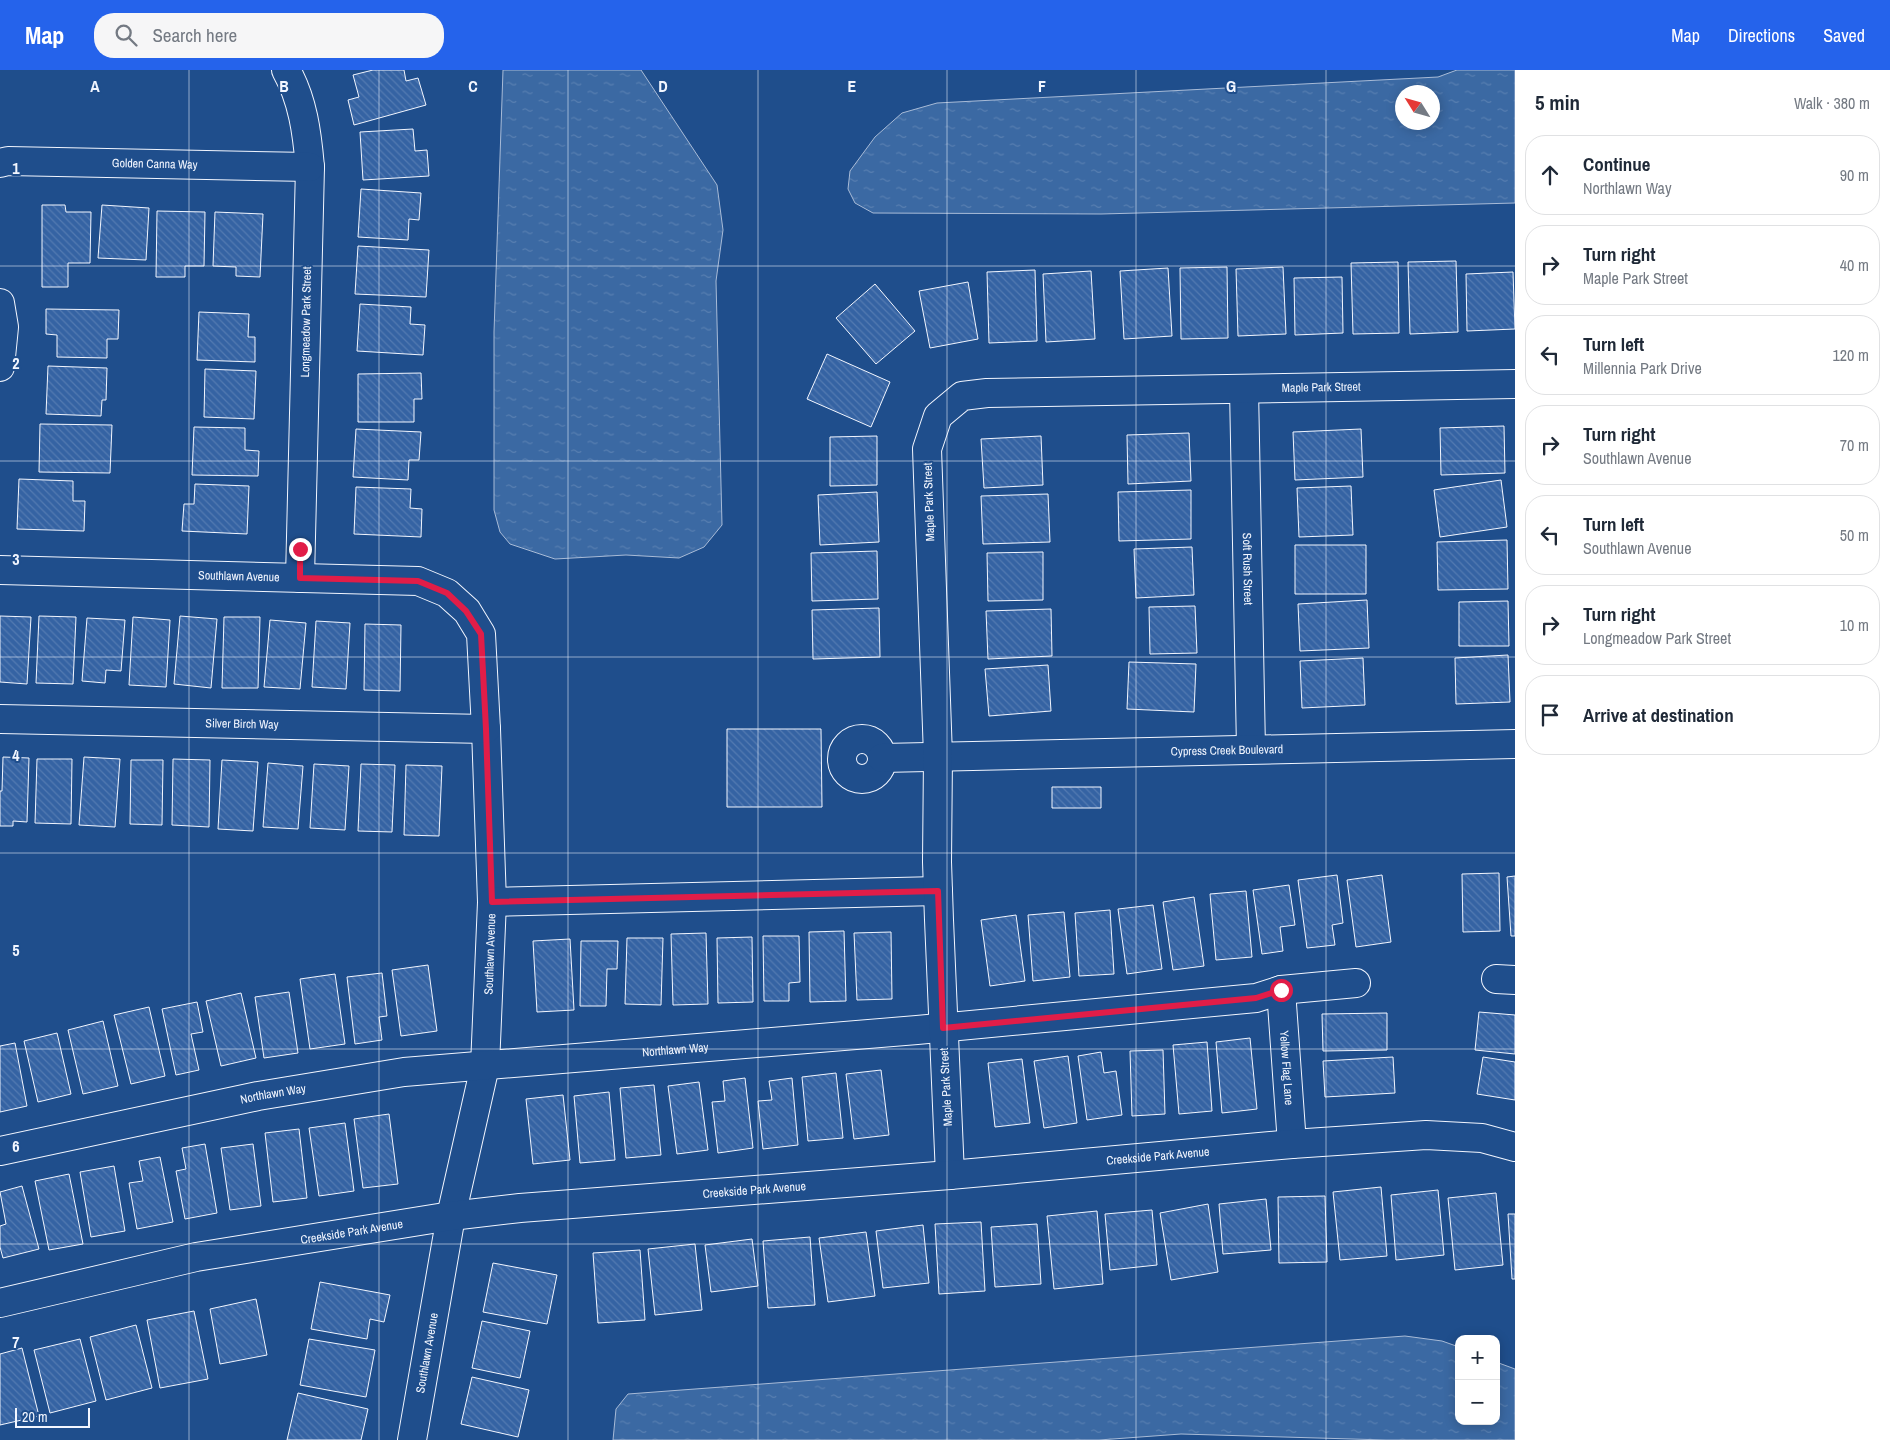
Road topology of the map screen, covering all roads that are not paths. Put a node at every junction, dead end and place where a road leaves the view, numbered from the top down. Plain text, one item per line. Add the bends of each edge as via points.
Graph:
1 (286, 70) edge
2 (0, 163) edge
3 (310, 167) junction
4 (0, 303) edge
5 (0, 366) edge
6 (1515, 384) edge
7 (1244, 389) junction
8 (0, 570) edge
9 (300, 578) junction
10 (0, 719) edge
11 (486, 729) junction
12 (1515, 744) edge
13 (1251, 749) junction
14 (938, 756) junction
15 (882, 758) dead end
16 (938, 891) junction
17 (492, 902) junction
18 (1356, 983) dead end
19 (1281, 990) junction
20 (943, 1028) junction
21 (486, 1066) junction
22 (1292, 1144) junction
23 (1515, 1147) edge
24 (0, 1151) edge
25 (950, 1174) junction
26 (451, 1216) junction
27 (0, 1303) edge
28 (412, 1440) edge

1 - 3 street, Longmeadow Park Street via 294,83 306,123
2 - 3 street, Golden Canna Way
3 - 9 street, Longmeadow Park Street
4 - 5 street via 4,327
6 - 7 street, Maple Park Street
7 - 13 street, Soft Rush Street
7 - 14 street, Maple Park Street via 987,393 962,396 938,416 927,449
8 - 9 street, Southlawn Avenue
9 - 11 street, Southlawn Avenue via 418,581 447,593 466,611 481,634
10 - 11 street, Silver Birch Way
11 - 17 street, Southlawn Avenue
12 - 13 street, Cypress Creek Boulevard
13 - 14 street, Cypress Creek Boulevard
14 - 15 street, Cypress Creek Boulevard
14 - 16 street, Maple Park Street
16 - 17 street
16 - 20 street, Maple Park Street
17 - 21 street, Southlawn Avenue
18 - 19 street, Northlawn Way
19 - 20 street, Northlawn Way via 1256,998
19 - 22 street, Yellow Flag Lane
20 - 21 street, Northlawn Way
20 - 25 street, Maple Park Street
21 - 24 street, Northlawn Way via 404,1072 258,1096
21 - 26 street, Southlawn Avenue
22 - 23 street, Creekside Park Avenue via 1426,1135 1482,1138
22 - 25 street, Creekside Park Avenue
25 - 26 street, Creekside Park Avenue
26 - 27 street, Creekside Park Avenue via 196,1257
26 - 28 street, Southlawn Avenue

